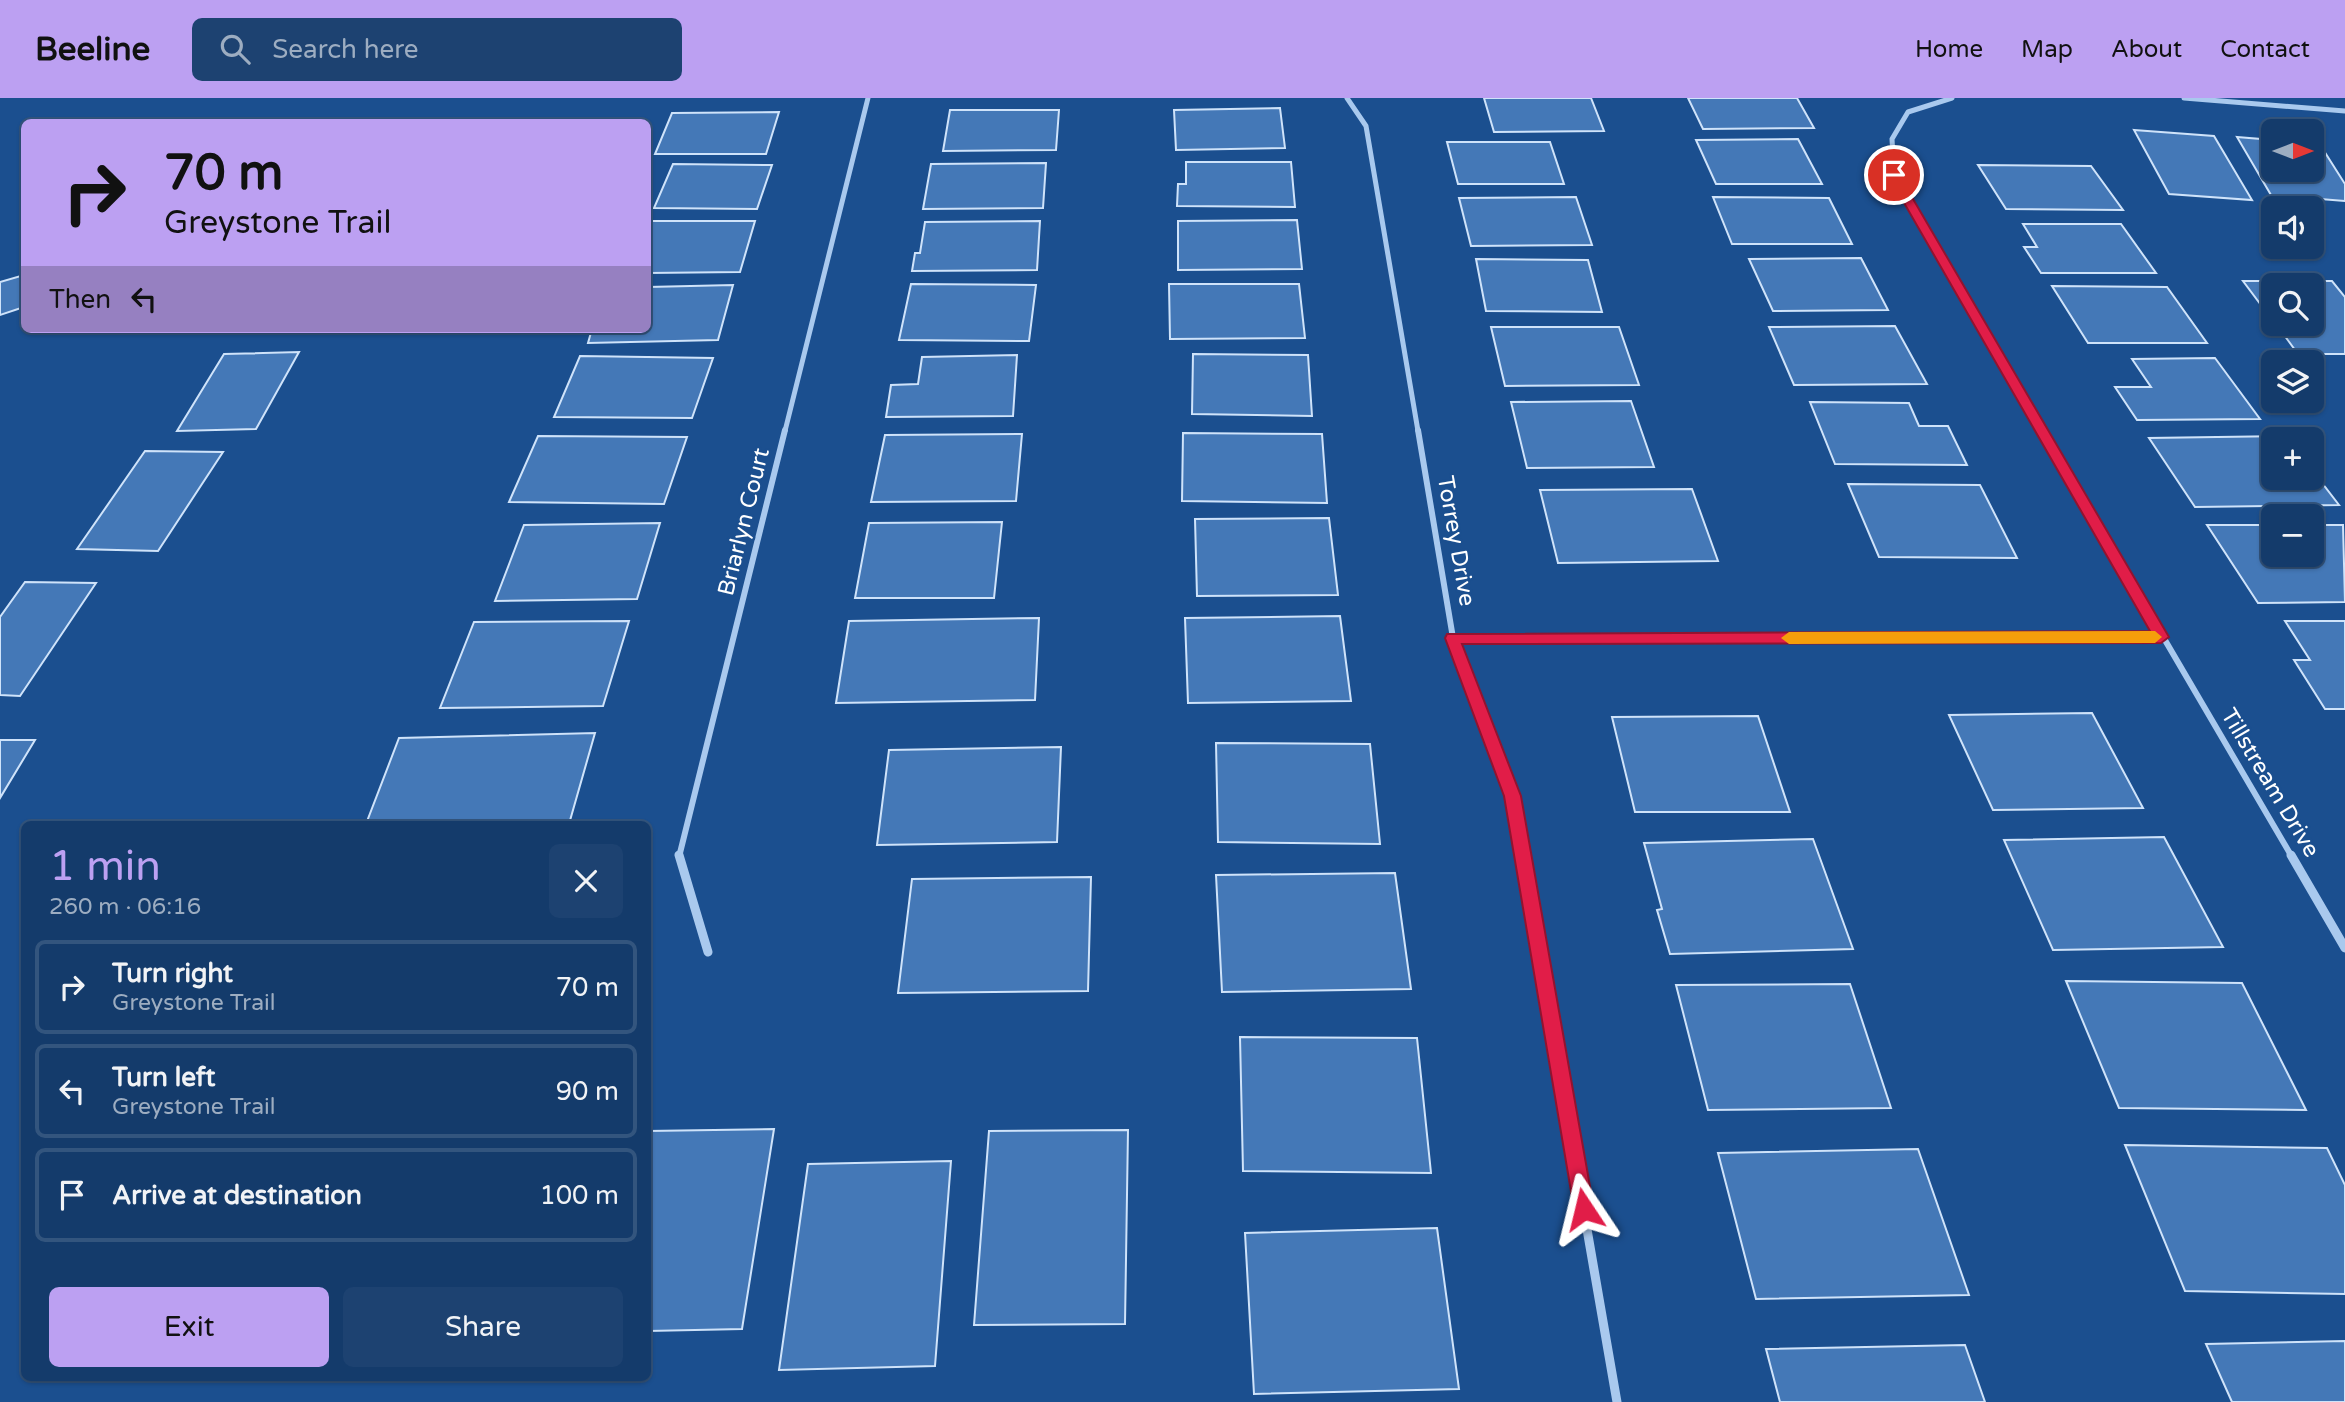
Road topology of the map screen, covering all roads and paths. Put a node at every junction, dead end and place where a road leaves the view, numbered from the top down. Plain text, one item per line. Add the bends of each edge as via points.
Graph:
1 (868, 98) edge
2 (1347, 98) edge
3 (1952, 98) edge
4 (2184, 98) edge
5 (2345, 111) edge
6 (2161, 637) junction
7 (1453, 638) junction
8 (2345, 948) edge
9 (708, 952) dead end
10 (1617, 1402) edge

1 - 9 street, Briarlyn Court via 679,857
2 - 7 street, Torrey Drive via 1366,126
3 - 6 street, Tillstream Drive via 1908,112 1892,139 1894,175
4 - 5 street
6 - 7 street
6 - 8 street, Tillstream Drive
7 - 10 street, Torrey Drive via 1512,796

